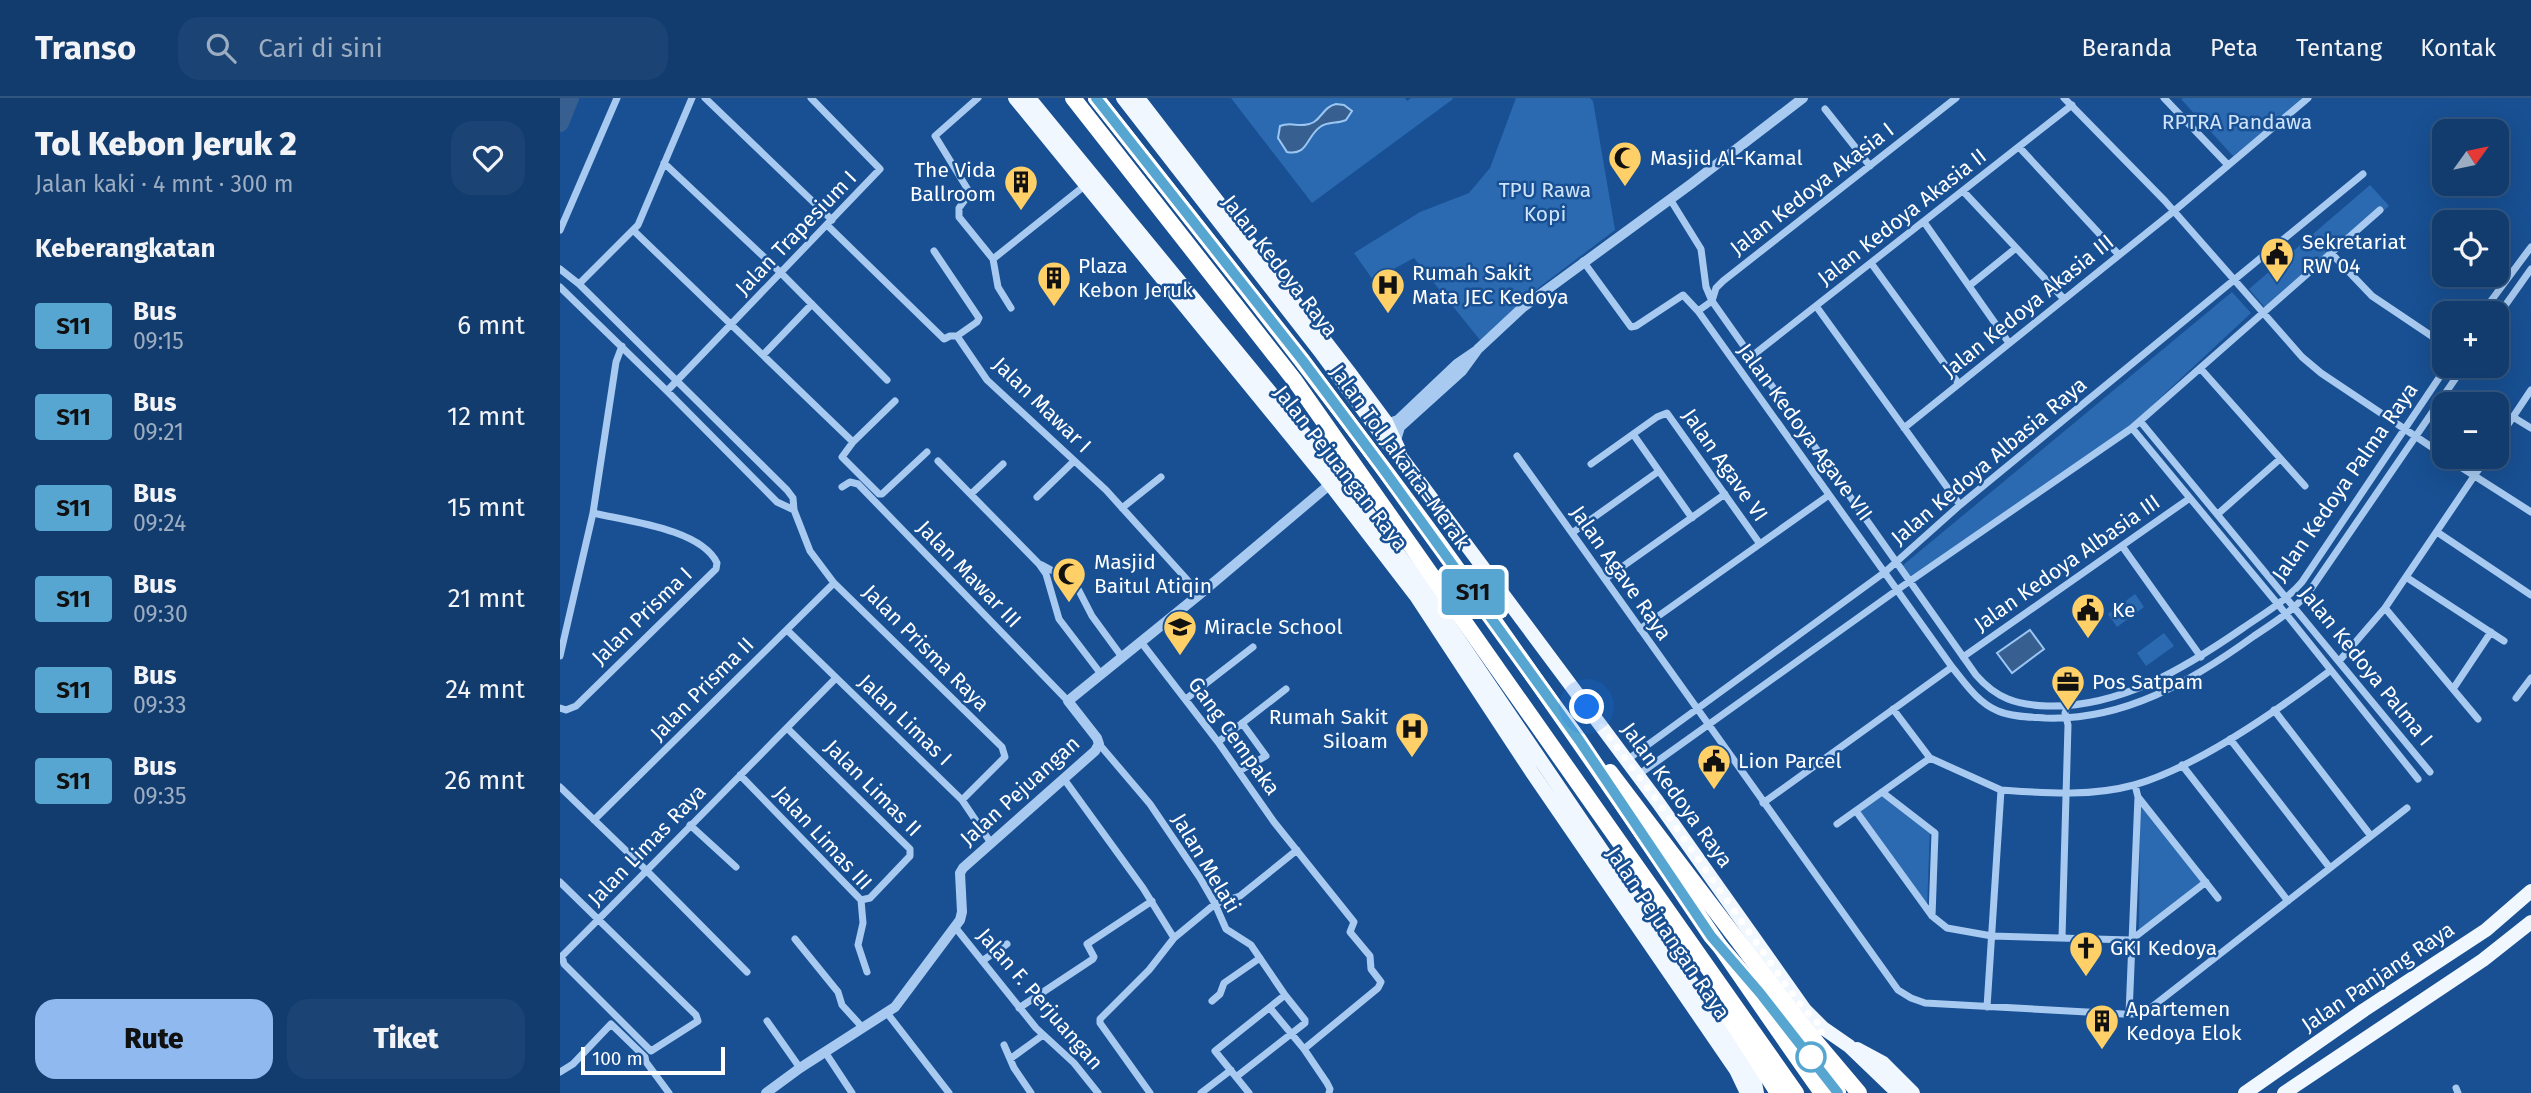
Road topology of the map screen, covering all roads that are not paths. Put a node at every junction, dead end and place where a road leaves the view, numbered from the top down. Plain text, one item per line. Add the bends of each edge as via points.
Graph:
1 (617, 98) edge
2 (692, 98) edge
3 (705, 98) edge
4 (811, 98) edge
5 (978, 98) edge
6 (1015, 98) edge
7 (1028, 98) edge
8 (1073, 98) edge
9 (1096, 98) edge
10 (1123, 98) edge
11 (1138, 98) edge
12 (1803, 98) edge
13 (1955, 98) edge
14 (2064, 98) edge
15 (2308, 98) edge
16 (2166, 99) edge
17 (2072, 105) junction
18 (1825, 109) dead end
19 (2019, 147) junction
20 (664, 163) junction
21 (2228, 165) junction
22 (1870, 166) junction
23 (2362, 174) dead end
24 (1090, 181) junction
25 (1963, 191) junction
26 (1670, 199) junction
27 (2380, 210) dead end
28 (2174, 211) junction
29 (1924, 222) junction
30 (830, 223) junction
31 (560, 230) edge
32 (634, 231) junction
33 (2016, 248) junction
34 (2530, 248) edge
35 (934, 251) dead end
36 (2331, 253) junction
37 (2119, 255) junction
38 (993, 259) junction
39 (1583, 261) junction
40 (1871, 263) junction
41 (560, 269) edge
42 (2531, 269) edge
43 (781, 273) junction
44 (2509, 275) edge
45 (2234, 281) junction
46 (579, 284) junction
47 (1969, 286) junction
48 (560, 287) edge
49 (2064, 299) junction
50 (1712, 301) junction
51 (2508, 301) edge
52 (812, 304) junction
53 (1816, 306) junction
54 (1012, 308) dead end
55 (1698, 312) junction
56 (2262, 313) junction
57 (732, 325) junction
58 (957, 336) junction
59 (2432, 336) edge
60 (2009, 344) junction
61 (622, 346) junction
62 (1478, 349) junction
63 (763, 355) junction
64 (1752, 356) junction
65 (2200, 368) junction
66 (2439, 378) edge
67 (2456, 378) edge
68 (677, 380) junction
69 (887, 380) dead end
70 (1959, 384) junction
71 (2531, 390) edge
72 (667, 391) junction
73 (895, 401) dead end
74 (2513, 417) junction
75 (2140, 421) junction
76 (2509, 423) edge
77 (1387, 424) junction
78 (1904, 428) junction
79 (2132, 428) junction
80 (2531, 428) edge
81 (2404, 430) junction
82 (1633, 434) junction
83 (2414, 437) junction
84 (1396, 440) junction
85 (853, 442) junction
86 (2432, 449) edge
87 (927, 452) dead end
88 (1517, 457) dead end
89 (2280, 459) junction
90 (1403, 460) junction
91 (938, 461) dead end
92 (1073, 461) junction
93 (1003, 464) dead end
94 (1591, 464) dead end
95 (2465, 469) edge
96 (2479, 469) edge
97 (1659, 471) junction
98 (2475, 475) junction
99 (1161, 477) dead end
100 (1334, 480) junction
101 (842, 486) dead end
102 (2305, 486) dead end
103 (971, 494) junction
104 (1725, 494) junction
105 (1829, 495) junction
106 (1037, 497) dead end
107 (2190, 498) junction
108 (1960, 505) junction
109 (1122, 508) junction
110 (794, 510) junction
111 (2531, 512) edge
112 (593, 513) junction
113 (2219, 513) junction
114 (1692, 518) junction
115 (2437, 532) junction
116 (1572, 533) junction
117 (1760, 544) junction
118 (2122, 546) junction
119 (1897, 561) junction
120 (1039, 564) junction
121 (1885, 572) junction
122 (2406, 577) junction
123 (1605, 579) junction
124 (1911, 581) junction
125 (834, 583) junction
126 (1897, 590) junction
127 (1200, 594) junction
128 (2531, 595) edge
129 (2288, 597) junction
130 (2277, 604) junction
131 (2295, 606) junction
132 (2385, 608) junction
133 (2286, 614) junction
134 (1640, 629) junction
135 (787, 630) junction
136 (2491, 632) junction
137 (2504, 641) dead end
138 (1141, 642) junction
139 (1253, 647) dead end
140 (560, 656) edge
141 (1122, 657) junction
142 (1964, 657) junction
143 (2201, 657) junction
144 (2340, 660) junction
145 (1952, 667) junction
146 (2331, 670) junction
147 (1101, 674) junction
148 (836, 678) junction
149 (2531, 678) edge
150 (1286, 689) dead end
151 (2453, 689) junction
152 (2516, 698) dead end
153 (1186, 699) junction
154 (1068, 701) junction
155 (2069, 705) junction
156 (560, 708) edge
157 (1696, 709) junction
158 (1893, 709) junction
159 (2274, 710) junction
160 (2384, 715) junction
161 (2068, 719) junction
162 (2478, 719) dead end
163 (1242, 723) junction
164 (2373, 723) junction
165 (1707, 724) junction
166 (787, 728) junction
167 (2230, 738) junction
168 (1579, 740) junction
169 (1218, 742) junction
170 (1098, 744) junction
171 (1930, 758) junction
172 (1626, 760) junction
173 (2182, 765) junction
174 (1239, 771) junction
175 (2430, 772) dead end
176 (740, 775) junction
177 (1637, 775) junction
178 (1064, 779) junction
179 (2418, 779) dead end
180 (2135, 785) junction
181 (560, 787) edge
182 (2001, 790) junction
183 (1882, 792) junction
184 (2065, 793) junction
185 (2138, 797) junction
186 (962, 800) junction
187 (1763, 803) junction
188 (2407, 808) dead end
189 (1856, 811) junction
190 (594, 820) junction
191 (1837, 824) dead end
192 (690, 825) junction
193 (2371, 836) junction
194 (991, 843) junction
195 (1297, 850) junction
196 (736, 867) dead end
197 (2330, 868) junction
198 (646, 870) junction
199 (560, 882) edge
200 (2206, 883) junction
201 (2531, 891) edge
202 (2218, 898) dead end
203 (861, 900) junction
204 (1152, 901) junction
205 (2288, 901) junction
206 (1215, 904) junction
207 (1932, 916) junction
208 (1672, 919) junction
209 (598, 920) junction
210 (2531, 922) edge
211 (955, 927) junction
212 (1711, 936) junction
213 (1992, 936) junction
214 (1174, 938) junction
215 (2062, 938) junction
216 (795, 939) dead end
217 (2131, 940) junction
218 (1007, 944) dead end
219 (1260, 958) junction
220 (982, 961) junction
221 (2427, 969) junction
222 (747, 972) dead end
223 (867, 972) dead end
224 (2439, 990) junction
225 (1284, 995) junction
226 (2387, 995) junction
227 (1212, 1001) dead end
228 (1987, 1007) junction
229 (1020, 1008) junction
230 (1270, 1008) junction
231 (887, 1013) junction
232 (2126, 1014) junction
233 (2399, 1015) junction
234 (767, 1021) dead end
235 (862, 1027) junction
236 (1290, 1033) junction
237 (1043, 1035) junction
238 (1004, 1045) dead end
239 (1849, 1046) junction
240 (1304, 1049) junction
241 (825, 1052) junction
242 (1010, 1059) junction
243 (1760, 1065) junction
244 (800, 1068) junction
245 (560, 1072) edge
246 (1233, 1074) junction
247 (669, 1093) edge
248 (766, 1093) edge
249 (852, 1093) edge
250 (950, 1093) edge
251 (1031, 1093) edge
252 (1098, 1093) edge
253 (1150, 1093) edge
254 (1201, 1093) edge
255 (1249, 1093) edge
256 (1329, 1093) edge
257 (1747, 1093) edge
258 (1757, 1093) edge
259 (1769, 1093) edge
260 (1778, 1093) edge
261 (1796, 1093) edge
262 (1822, 1093) edge
263 (1838, 1093) edge
264 (1859, 1093) edge
265 (1898, 1093) edge
266 (1913, 1093) edge
267 (2245, 1093) edge
268 (2284, 1093) edge

1 - 31 street
2 - 20 street
3 - 30 street
4 - 30 street, Jalan Trapesium I via 880,169
5 - 38 street via 935,135 970,193 959,208 959,217
6 - 24 main road, Jalan Pejuangan Raya
7 - 24 main road, Jalan Pejuangan Raya
8 - 208 highway, Jalan Tol Jakarta–Merak via 1295,382
9 - 168 highway, Jalan Tol Jakarta–Merak via 1327,393
10 - 90 main road, Jalan Kedoya Raya
11 - 77 main road, Jalan Kedoya Raya
12 - 26 street
13 - 22 street, Jalan Kedoya Akasia I
14 - 17 street
15 - 21 street, Jalan Kedoya Akasia III
16 - 21 street
17 - 19 street, Jalan Kedoya Akasia II
17 - 28 street
18 - 22 street
19 - 25 street, Jalan Kedoya Akasia II
19 - 37 street
20 - 32 street
20 - 43 street
21 - 28 street, Jalan Kedoya Akasia III
22 - 50 street, Jalan Kedoya Akasia I via 1723,281
23 - 45 street, Jalan Kedoya Albasia Raya
24 - 38 street
24 - 100 main road, Jalan Pejuangan Raya
25 - 29 street, Jalan Kedoya Akasia II
25 - 33 street
26 - 39 street
26 - 50 street via 1701,249
27 - 36 street, Jalan Kedoya Albasia Raya
28 - 37 street, Jalan Kedoya Akasia III
28 - 45 street
29 - 40 street, Jalan Kedoya Akasia II
29 - 47 street
30 - 43 street, Jalan Trapesium I
30 - 58 street via 944,340
32 - 46 street
32 - 57 street
33 - 47 street
33 - 49 street
34 - 44 street
35 - 58 street via 979,318
36 - 56 street, Jalan Kedoya Albasia Raya
36 - 59 street via 2372,296
37 - 49 street, Jalan Kedoya Akasia III
38 - 54 street via 998,287
39 - 55 street via 1631,327 1681,294
39 - 62 street via 1522,307
40 - 53 street, Jalan Kedoya Akasia II
40 - 70 street
41 - 46 street, Jalan Prisma Raya
42 - 51 street
43 - 52 street
43 - 57 street, Jalan Trapesium I
45 - 56 street
45 - 108 street, Jalan Kedoya Albasia Raya
46 - 68 street, Jalan Prisma Raya
47 - 60 street
48 - 61 street
49 - 60 street, Jalan Kedoya Akasia III
50 - 55 street, Jalan Kedoya Akasia I
50 - 64 street, Jalan Kedoya Palma Raya
52 - 63 street
52 - 69 street
53 - 64 street, Jalan Kedoya Akasia II
53 - 78 street
55 - 105 street, Jalan Kedoya Agave VII
56 - 65 street, Jalan Kedoya Albasia Raya
56 - 81 street via 2311,365
57 - 63 street
57 - 68 street, Jalan Trapesium I
58 - 92 street, Jalan Mawar I via 987,380
60 - 70 street, Jalan Kedoya Akasia III
61 - 72 street
61 - 112 street, Jalan Prisma I
62 - 77 street
62 - 84 street via 1462,371 1400,427
63 - 85 street
64 - 119 street, Jalan Kedoya Palma Raya
65 - 75 street, Jalan Kedoya Albasia Raya
65 - 89 street
66 - 81 street, Jalan Kedoya Palma Raya
67 - 83 street, Jalan Kedoya Palma Raya
68 - 72 street, Jalan Trapesium I
68 - 110 street, Jalan Prisma Raya via 787,490
70 - 78 street, Jalan Kedoya Akasia III
71 - 74 street
72 - 110 street via 777,502
73 - 85 street
74 - 76 street
74 - 80 street
75 - 79 street, Jalan Kedoya Albasia Raya
75 - 113 street, Jalan Kedoya Palma I
77 - 84 main road, Jalan Kedoya Raya
78 - 108 street
79 - 107 street, Jalan Kedoya Palma I
79 - 124 street, Jalan Kedoya Albasia Raya
81 - 83 street
81 - 129 street, Jalan Kedoya Palma Raya
82 - 94 street, Jalan Agave VI
82 - 97 street
82 - 104 street, Jalan Agave VI via 1667,413
83 - 86 street
83 - 131 street, Jalan Kedoya Palma Raya
84 - 90 main road, Jalan Kedoya Raya
85 - 87 street via 842,457 879,494 885,494
88 - 116 street, Jalan Agave Raya
89 - 102 street
89 - 113 street
90 - 172 main road, Jalan Kedoya Raya
91 - 103 street
92 - 106 street
92 - 109 street, Jalan Mawar I
93 - 103 street
95 - 98 street
96 - 98 street
97 - 114 street
97 - 116 street
98 - 111 street
98 - 115 street
99 - 109 street
100 - 127 street, Jalan Pejuangan
100 - 257 main road, Jalan Pejuangan Raya via 1736,1070
100 - 258 main road, Jalan Pejuangan Raya via 1425,590 1726,1032 1749,1068
101 - 154 street, Jalan Mawar III via 858,484
103 - 120 street
104 - 114 street
104 - 117 street, Jalan Agave VI
105 - 117 street
105 - 121 street, Jalan Kedoya Agave VII
107 - 118 street, Jalan Kedoya Albasia III
107 - 130 street, Jalan Kedoya Palma I
108 - 119 street, Jalan Kedoya Albasia Raya
109 - 127 street, Jalan Mawar I
110 - 125 street, Jalan Prisma Raya via 814,559
112 - 140 street, Jalan Prisma I
112 - 156 street, Jalan Prisma I via 688,537 716,559 716,569 576,706
113 - 129 street, Jalan Kedoya Palma I
114 - 123 street
115 - 122 street
115 - 128 street
116 - 123 street, Jalan Agave Raya
117 - 134 street
118 - 142 street, Jalan Kedoya Albasia III
118 - 143 street
119 - 121 street, Jalan Kedoya Albasia Raya
119 - 124 street, Jalan Kedoya Palma Raya
120 - 141 street via 1075,583
120 - 147 street via 1062,624
121 - 126 street, Jalan Kedoya Palma Raya
121 - 157 street, Jalan Kedoya Albasia Raya
122 - 132 street
122 - 136 street
123 - 134 street, Jalan Agave Raya
124 - 126 street, Jalan Kedoya Albasia Raya
124 - 142 street, Jalan Kedoya Palma Raya
125 - 135 street, Jalan Prisma II
125 - 186 street, Jalan Prisma Raya via 1005,752
126 - 145 street, Jalan Kedoya Palma Raya
126 - 165 street, Jalan Kedoya Albasia Raya
127 - 138 street, Jalan Pejuangan
129 - 130 street, Jalan Kedoya Palma Raya
129 - 131 street, Jalan Kedoya Palma I
130 - 133 street, Jalan Kedoya Palma I
130 - 143 street, Jalan Kedoya Palma Raya
131 - 133 street, Jalan Kedoya Palma Raya
131 - 144 street, Jalan Kedoya Palma I
132 - 144 street
132 - 151 street
133 - 146 street, Jalan Kedoya Palma I
133 - 161 street, Jalan Kedoya Palma Raya via 2175,687 2112,710
134 - 157 street, Jalan Agave Raya
135 - 148 street, Jalan Limas I
135 - 190 street, Jalan Prisma II
136 - 137 street
136 - 151 street
138 - 141 street, Jalan Pejuangan
138 - 153 street, Gang Cempaka
139 - 153 street
141 - 147 street, Jalan Pejuangan
142 - 155 street, Jalan Kedoya Palma Raya via 1984,685 2005,699
143 - 155 street, Jalan Kedoya Palma Raya via 2124,694
144 - 160 street, Jalan Kedoya Palma I
145 - 158 street
145 - 161 street, Jalan Kedoya Palma Raya via 1981,701 1998,711
146 - 159 street
146 - 164 street, Jalan Kedoya Palma I
147 - 154 street, Jalan Pejuangan
148 - 166 street, Jalan Limas Raya
148 - 186 street, Jalan Limas I
149 - 152 street
150 - 163 street
151 - 162 street
153 - 169 street, Gang Cempaka
154 - 170 street, Jalan Pejuangan
155 - 161 street via 2065,710
157 - 165 street, Jalan Agave Raya
157 - 172 street, Jalan Kedoya Albasia Raya
158 - 171 street
158 - 187 street
159 - 167 street
159 - 193 street
160 - 164 street
160 - 175 street, Jalan Kedoya Palma I
161 - 184 street
163 - 169 street
163 - 174 street via 1266,756
164 - 179 street, Jalan Kedoya Palma I
165 - 177 street, Jalan Kedoya Albasia Raya
165 - 187 street, Jalan Agave Raya
166 - 176 street, Jalan Limas Raya
166 - 203 street, Jalan Limas II via 910,849 910,856 870,898
167 - 173 street
167 - 197 street
168 - 212 highway, Jalan Tol Jakarta–Merak
168 - 264 highway via 1619,781 1758,969
169 - 174 street, Gang Cempaka
170 - 178 street, Jalan Pejuangan
170 - 206 street, Jalan Melati via 1150,804
171 - 182 street
171 - 183 street
172 - 177 main road, Jalan Kedoya Raya
173 - 180 street
173 - 205 street
174 - 195 street, Gang Cempaka
176 - 192 street, Jalan Limas Raya
176 - 203 street, Jalan Limas III
177 - 239 main road, Jalan Kedoya Raya via 1805,1010
178 - 194 street, Jalan Pejuangan
178 - 204 street
180 - 184 street
180 - 185 street
181 - 190 street
182 - 184 street
182 - 213 street
183 - 189 street
183 - 207 street via 1935,834
184 - 215 street
185 - 200 street
185 - 217 street
186 - 194 street, Jalan Limas I
187 - 228 street, Jalan Agave Raya via 1898,989 1926,1003
188 - 193 street
189 - 191 street
189 - 207 street
190 - 198 street
192 - 196 street
192 - 198 street, Jalan Limas Raya
193 - 197 street
194 - 211 street, Jalan Pejuangan via 960,873 962,912
195 - 206 street via 1240,896
195 - 240 street, Gang Cempaka via 1354,922 1350,932 1370,957 1369,965 1381,985
197 - 205 street
198 - 209 street, Jalan Limas Raya
198 - 222 street
199 - 209 street
200 - 202 street
200 - 217 street
201 - 221 main road, Jalan Panjang Raya via 2500,919
203 - 223 street, Jalan Limas III via 863,923 858,945
204 - 214 street
204 - 229 street via 1087,944 1093,959
205 - 232 street via 2148,1010
206 - 214 street
206 - 219 street, Jalan Melati via 1226,929 1251,945
207 - 213 street via 1947,928
208 - 243 highway via 1689,954
208 - 261 highway, Jalan Tol Jakarta–Merak
209 - 209 street, Jalan Limas Raya via 562,960 651,1051 695,1023 699,1018
210 - 224 main road, Jalan Panjang Raya
211 - 220 street, Jalan F. Perjuangan
211 - 231 street, Jalan Pejuangan
212 - 262 highway, Jalan Tol Jakarta–Merak
212 - 263 highway
213 - 215 street
213 - 228 street
214 - 253 street via 1100,1018
215 - 217 street
216 - 235 street
217 - 232 street
218 - 220 street
219 - 225 street, Jalan Melati
219 - 227 street via 1224,983
220 - 229 street, Jalan F. Perjuangan
221 - 224 main road via 2421,976 2422,985
221 - 226 main road, Jalan Panjang Raya
224 - 233 main road, Jalan Panjang Raya
225 - 230 street
225 - 236 street, Jalan Melati via 1305,1023
226 - 233 main road via 2400,999
226 - 267 main road, Jalan Panjang Raya
228 - 232 street, Jalan Agave Raya
229 - 237 street, Jalan F. Perjuangan
230 - 236 street
230 - 246 street via 1216,1048
231 - 235 street, Jalan Pejuangan
231 - 250 street
233 - 268 main road, Jalan Panjang Raya
234 - 244 street
235 - 241 street, Jalan Pejuangan
236 - 240 street
236 - 246 street
237 - 242 street
237 - 252 street, Jalan F. Perjuangan
238 - 242 street
239 - 265 main road, Jalan Kedoya Raya
239 - 266 main road, Jalan Kedoya Raya via 1874,1056
240 - 256 street
241 - 244 street, Jalan Pejuangan
241 - 249 street
242 - 251 street
243 - 259 highway
243 - 260 highway
244 - 248 street, Jalan Pejuangan
245 - 247 street via 611,1024 645,1058
246 - 254 street
246 - 255 street

